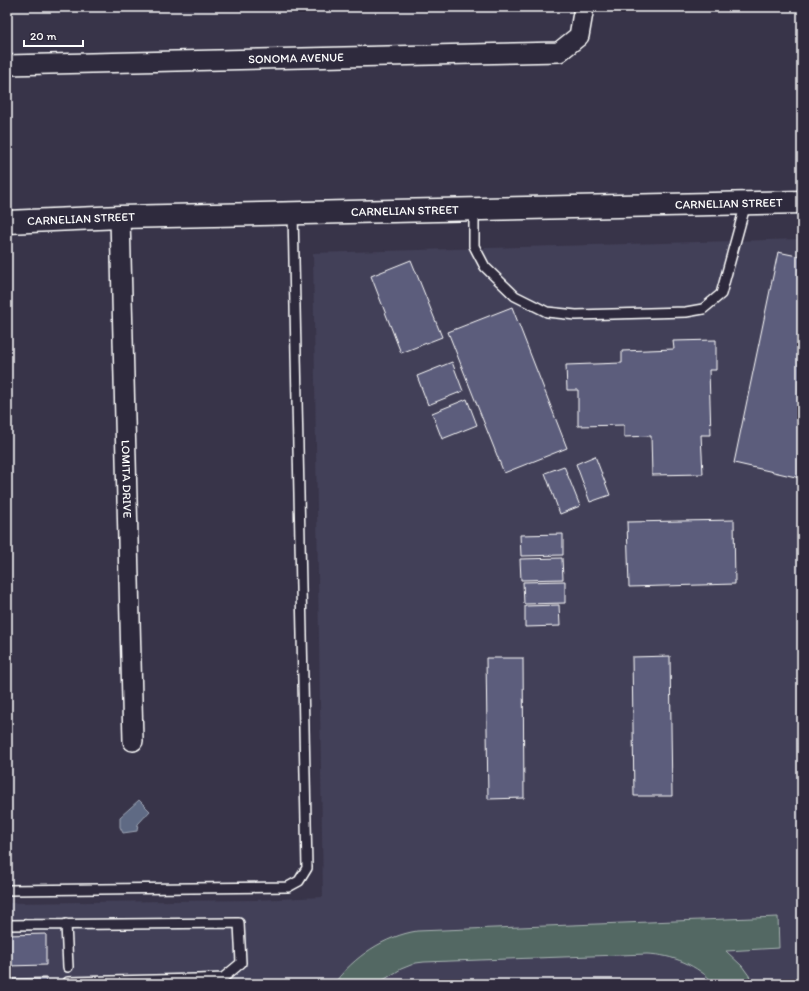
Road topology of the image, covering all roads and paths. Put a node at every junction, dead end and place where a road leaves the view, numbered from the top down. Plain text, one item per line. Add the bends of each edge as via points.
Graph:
1 (584, 7) edge
2 (7, 65) edge
3 (802, 202) edge
4 (746, 203) junction
5 (474, 209) junction
6 (293, 213) junction
7 (120, 216) junction
8 (7, 222) edge
9 (133, 741) dead end
10 (7, 890) edge
11 (7, 924) edge
12 (66, 924) junction
13 (68, 967) dead end
14 (68, 982) dead end

1 - 2 street, SONOMA AVENUE via 579,36 559,52
3 - 4 main road, CARNELIAN STREET
4 - 5 main road, CARNELIAN STREET
4 - 5 lane via 721,294 704,309 686,312 576,315 547,312 515,296 484,267 474,246
5 - 6 main road, CARNELIAN STREET
6 - 7 main road, CARNELIAN STREET
6 - 10 lane via 307,868 299,881 288,887
7 - 8 main road, CARNELIAN STREET
7 - 9 street, LOMITA DRIVE
11 - 12 lane
12 - 13 lane
12 - 14 lane via 239,923 241,933 241,962 223,978

